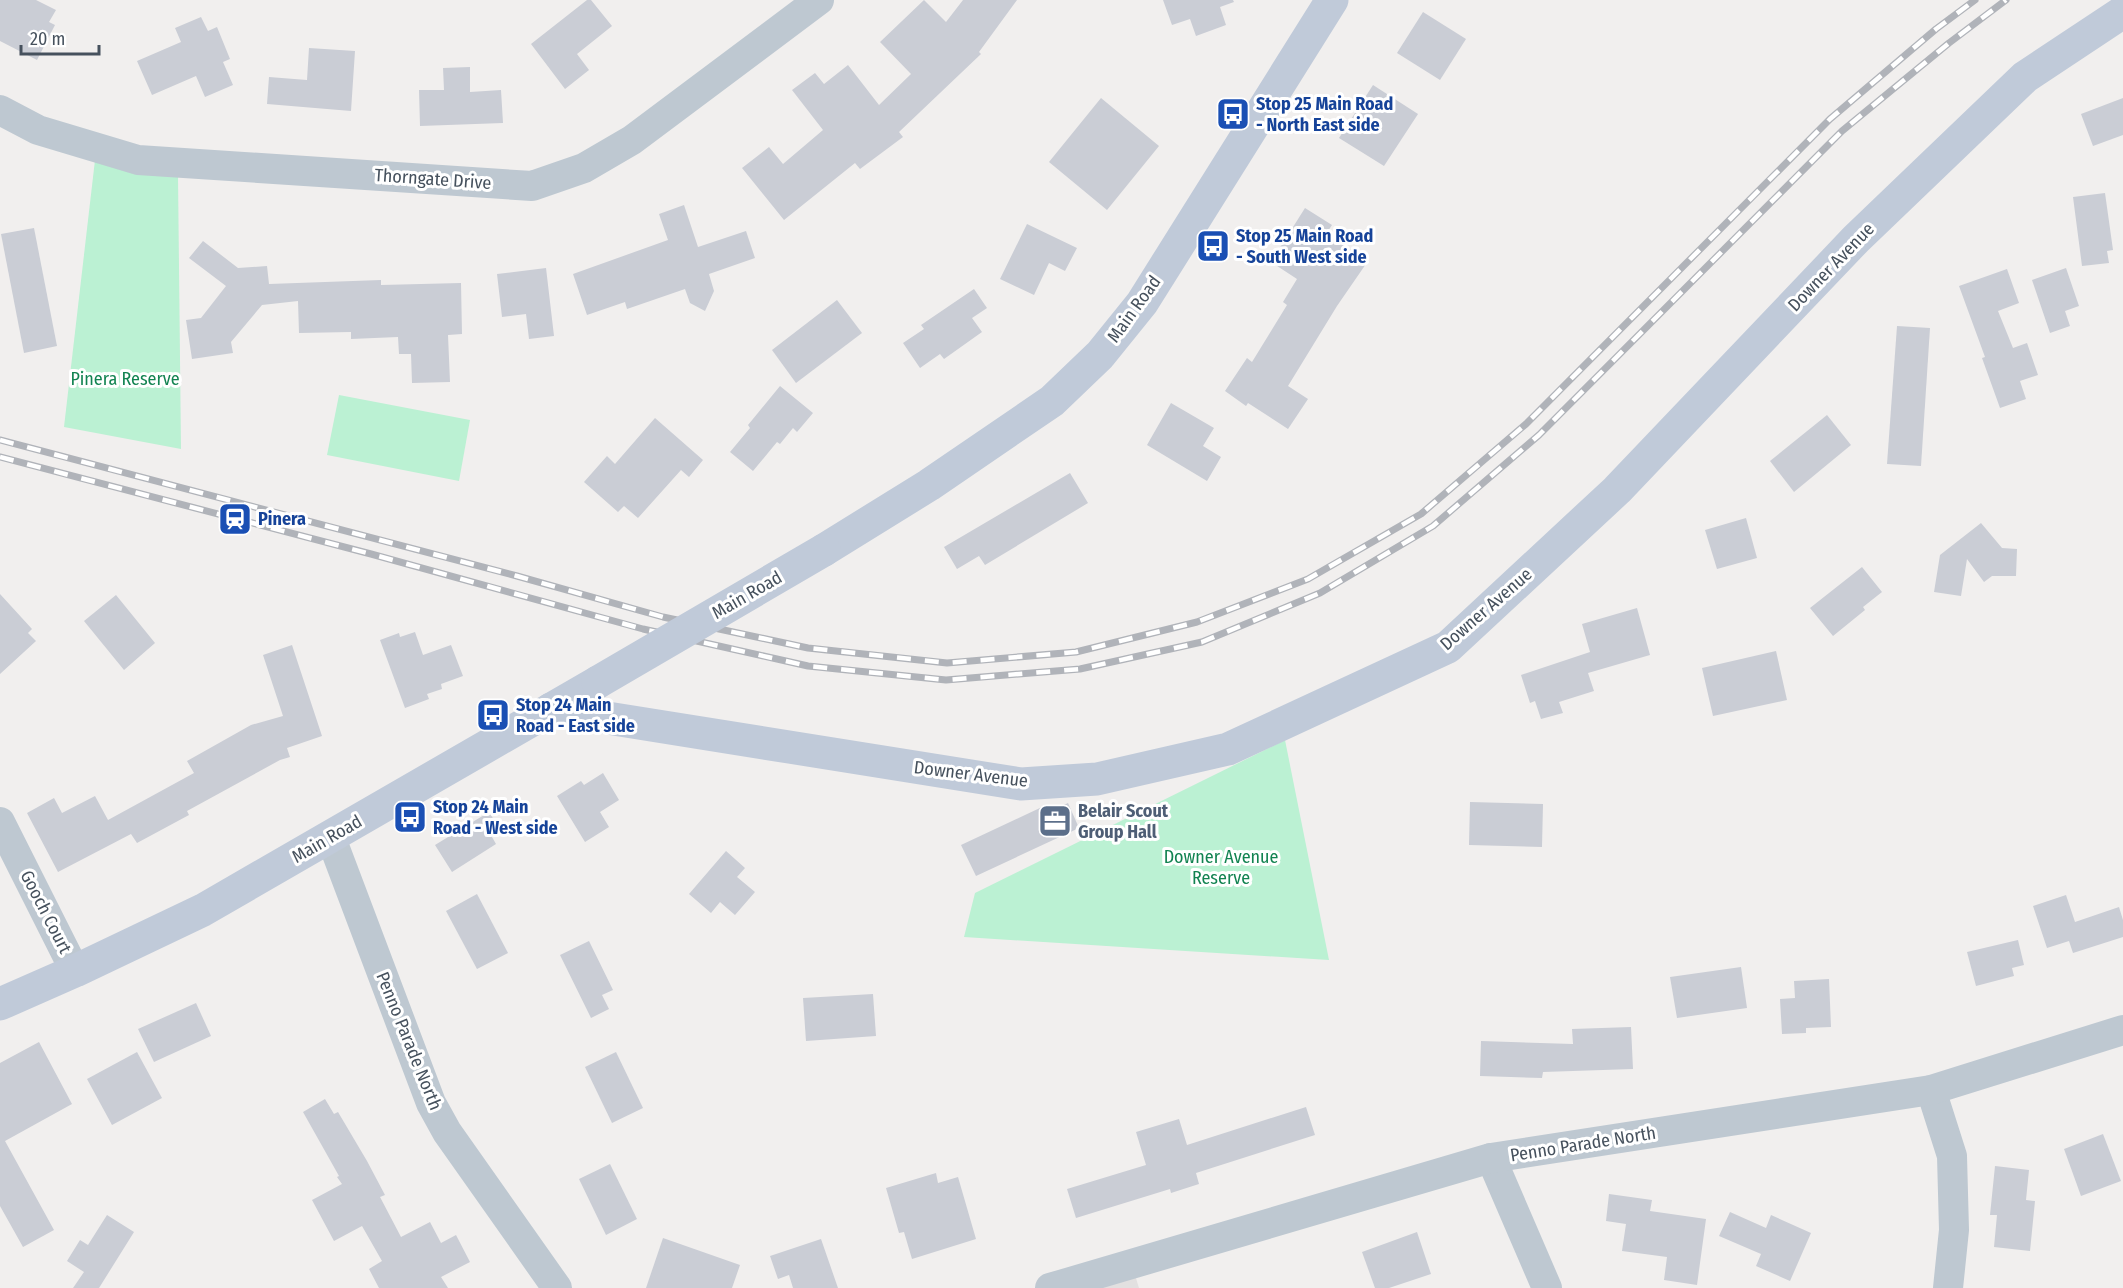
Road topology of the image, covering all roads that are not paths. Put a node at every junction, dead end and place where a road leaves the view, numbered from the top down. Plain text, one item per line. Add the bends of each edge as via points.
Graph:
1 (819, 0) edge
2 (1332, 0) edge
3 (2123, 12) edge
4 (0, 110) edge
5 (551, 709) junction
6 (0, 822) edge
7 (331, 838) junction
8 (75, 971) junction
9 (0, 1004) edge
10 (2123, 1030) edge
11 (1931, 1090) junction
12 (1491, 1158) junction
13 (557, 1288) edge
14 (1050, 1288) edge
15 (1547, 1288) edge
16 (1948, 1288) edge

1 - 4 street, Thorngate Drive via 632,140 584,168 532,186 138,159 38,130
2 - 5 street, Main Road, bridge via 1142,303 1100,355 1052,401 929,485 824,550
3 - 5 street, Downer Avenue via 2025,77 1856,238 1617,490 1448,647 1228,749 1097,779 1021,784
5 - 7 street, Main Road
6 - 8 street, Gooch Court
7 - 8 street, Main Road via 203,910
7 - 13 street, Penno Parade North via 431,1103 447,1132
8 - 9 street, Main Road
10 - 11 street, Penno Parade North
11 - 12 street, Penno Parade North
11 - 16 street via 1952,1156 1954,1230
12 - 14 street, Penno Parade North
12 - 15 street

